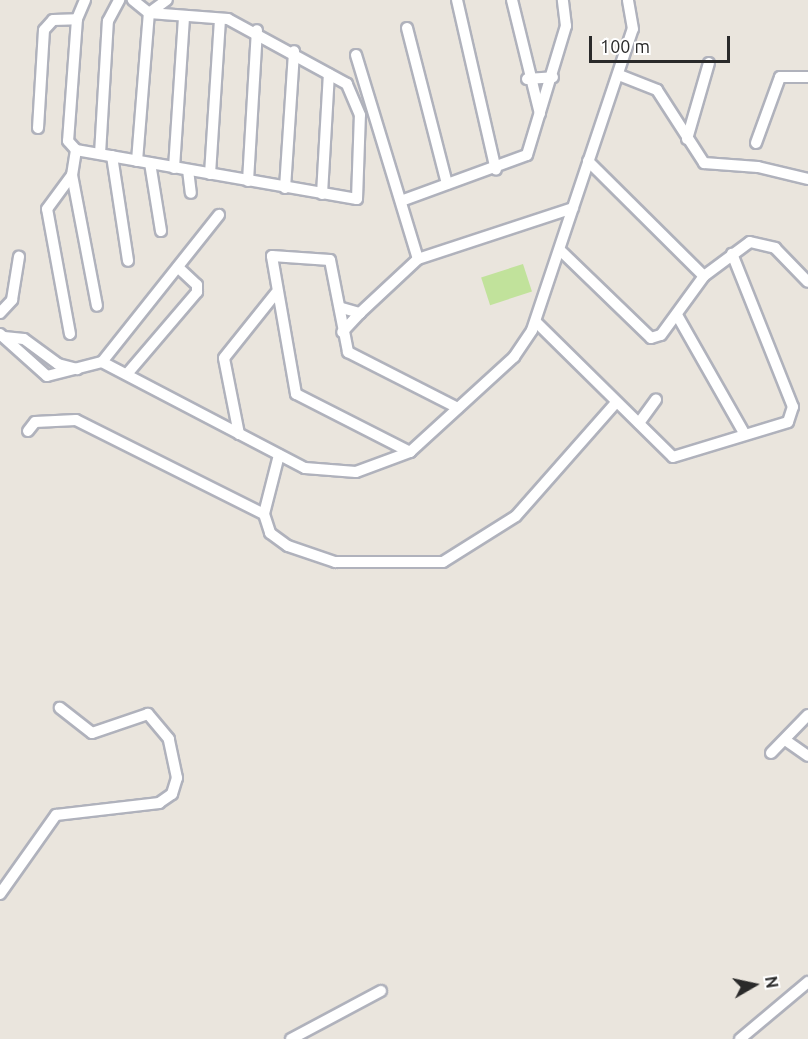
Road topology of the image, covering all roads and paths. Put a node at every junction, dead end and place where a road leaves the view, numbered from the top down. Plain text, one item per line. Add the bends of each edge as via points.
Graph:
1 (85, 0) edge
2 (119, 0) edge
3 (133, 0) edge
4 (167, 0) edge
5 (457, 0) edge
6 (512, 0) edge
7 (562, 0) edge
8 (628, 0) edge
9 (149, 13) junction
10 (184, 18) junction
11 (77, 19) junction
12 (220, 19) junction
13 (407, 28) dead end
14 (257, 30) junction
15 (294, 51) junction
16 (356, 55) dead end
17 (709, 63) dead end
18 (329, 74) junction
19 (619, 75) junction
20 (553, 77) junction
21 (808, 77) edge
22 (527, 79) junction
23 (540, 114) junction
24 (38, 128) dead end
25 (687, 139) junction
26 (756, 143) dead end
27 (76, 150) junction
28 (100, 154) junction
29 (112, 156) junction
30 (137, 161) junction
31 (588, 162) junction
32 (150, 163) junction
33 (174, 168) junction
34 (188, 170) junction
35 (496, 170) junction
36 (210, 174) junction
37 (808, 174) edge
38 (72, 175) junction
39 (808, 179) edge
40 (248, 181) junction
41 (447, 184) junction
42 (285, 188) junction
43 (191, 193) dead end
44 (322, 194) junction
45 (401, 201) junction
46 (573, 208) junction
47 (219, 215) dead end
48 (161, 231) dead end
49 (561, 250) junction
50 (732, 254) junction
51 (19, 257) dead end
52 (418, 259) junction
53 (128, 261) dead end
54 (178, 267) junction
55 (704, 276) junction
56 (808, 282) edge
57 (276, 293) junction
58 (98, 306) dead end
59 (342, 308) junction
60 (0, 313) edge
61 (360, 313) junction
62 (677, 315) junction
63 (536, 322) junction
64 (342, 332) junction
65 (70, 334) dead end
66 (2, 335) edge
67 (41, 348) junction
68 (29, 361) junction
69 (102, 362) junction
70 (78, 370) junction
71 (127, 374) junction
72 (656, 400) dead end
73 (614, 405) junction
74 (458, 408) junction
75 (639, 423) junction
76 (28, 431) dead end
77 (744, 433) junction
78 (239, 434) junction
79 (410, 452) junction
80 (279, 455) junction
81 (264, 514) junction
82 (60, 708) dead end
83 (808, 715) edge
84 (788, 741) junction
85 (771, 753) dead end
86 (808, 756) edge
87 (0, 894) edge
88 (808, 982) edge
89 (381, 991) dead end
90 (291, 1039) edge
91 (740, 1039) edge

1 - 11 street
2 - 28 street via 108,21
3 - 9 street
4 - 9 street
5 - 35 street
6 - 22 street
7 - 20 street via 566,27
8 - 19 street via 633,29
9 - 10 street
9 - 30 street
10 - 12 street
10 - 33 street
11 - 24 street via 53,20 45,30
11 - 27 street via 68,141
12 - 14 street
12 - 36 street
13 - 41 street
14 - 15 street
14 - 40 street
15 - 18 street
15 - 42 street
16 - 45 street
17 - 25 street
18 - 44 street
18 - 44 street via 347,84 360,115 359,196
19 - 25 street via 657,90
19 - 31 street
20 - 22 street
20 - 23 street
21 - 26 street via 780,77
22 - 23 street
23 - 35 street via 527,155
25 - 39 street via 699,159 712,166 759,167
27 - 28 street
27 - 38 street
28 - 29 street
29 - 30 street
29 - 53 street
30 - 32 street
31 - 46 street
31 - 55 street
32 - 33 street
32 - 48 street
33 - 34 street
34 - 36 street
34 - 43 street
35 - 41 street
36 - 40 street
37 - 39 street
38 - 58 street
38 - 65 street via 47,209
40 - 42 street
41 - 45 street
42 - 44 street
45 - 52 street
46 - 49 street
46 - 52 street
47 - 54 street
49 - 62 street via 643,336 661,335
49 - 63 street
50 - 55 street
50 - 56 street via 750,242 767,243
50 - 77 street via 793,407 788,422
51 - 60 street via 12,300
52 - 61 street
54 - 69 street
54 - 71 street via 197,285 197,292
55 - 62 street
57 - 59 street via 272,256 324,258 334,267
57 - 78 street via 220,360
57 - 79 street via 296,394
59 - 61 street
59 - 64 street
61 - 64 street
62 - 77 street
63 - 73 street
63 - 74 street via 514,357
64 - 74 street via 348,352
66 - 67 street
66 - 68 street
67 - 68 street
67 - 70 street via 58,364
68 - 70 street via 47,376
69 - 70 street
69 - 71 street
71 - 78 street
72 - 75 street
73 - 75 street
73 - 81 street via 516,516 443,562 334,562 288,546 270,533
74 - 79 street
75 - 77 street via 678,459
76 - 81 street via 34,422 76,420
78 - 80 street
79 - 80 street via 385,466 336,473 305,468
80 - 81 street
82 - 87 street via 92,733 148,714 169,739 177,778 172,794 159,803 56,815
83 - 84 street
84 - 85 street
84 - 86 street
88 - 91 street
89 - 90 street

